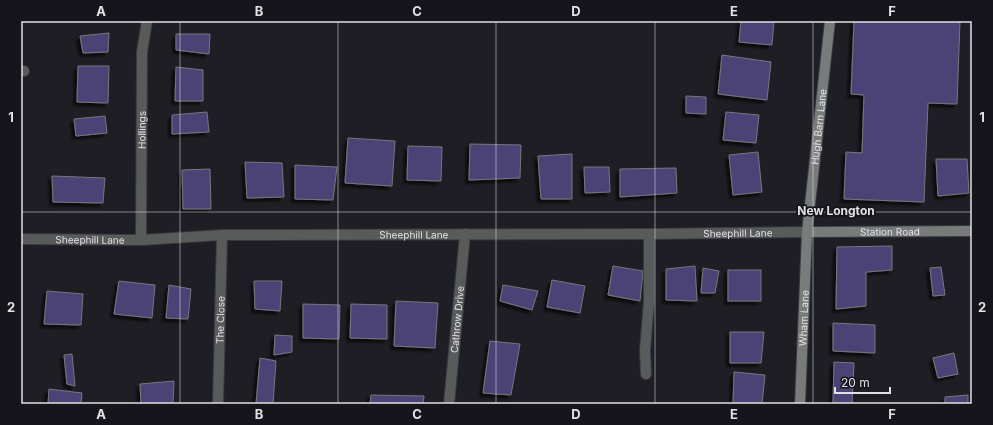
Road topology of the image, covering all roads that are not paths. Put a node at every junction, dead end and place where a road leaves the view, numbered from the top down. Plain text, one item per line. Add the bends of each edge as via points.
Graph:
1 (147, 21) edge
2 (830, 21) edge
3 (972, 231) edge
4 (807, 232) junction
5 (465, 234) junction
6 (649, 234) junction
7 (222, 235) junction
8 (21, 239) edge
9 (141, 240) junction
10 (646, 374) dead end
11 (218, 404) edge
12 (449, 404) edge
13 (800, 404) edge

1 - 9 street, Hollings via 142,52
2 - 4 street, Hugh Barn Lane
3 - 4 street, Station Road
4 - 6 street, Sheephill Lane
4 - 13 street, Wham Lane
5 - 6 street, Sheephill Lane
5 - 7 street, Sheephill Lane
5 - 12 street, Cathrow Drive
6 - 10 street
7 - 9 street, Sheephill Lane
7 - 11 street, The Close
8 - 9 street, Sheephill Lane

